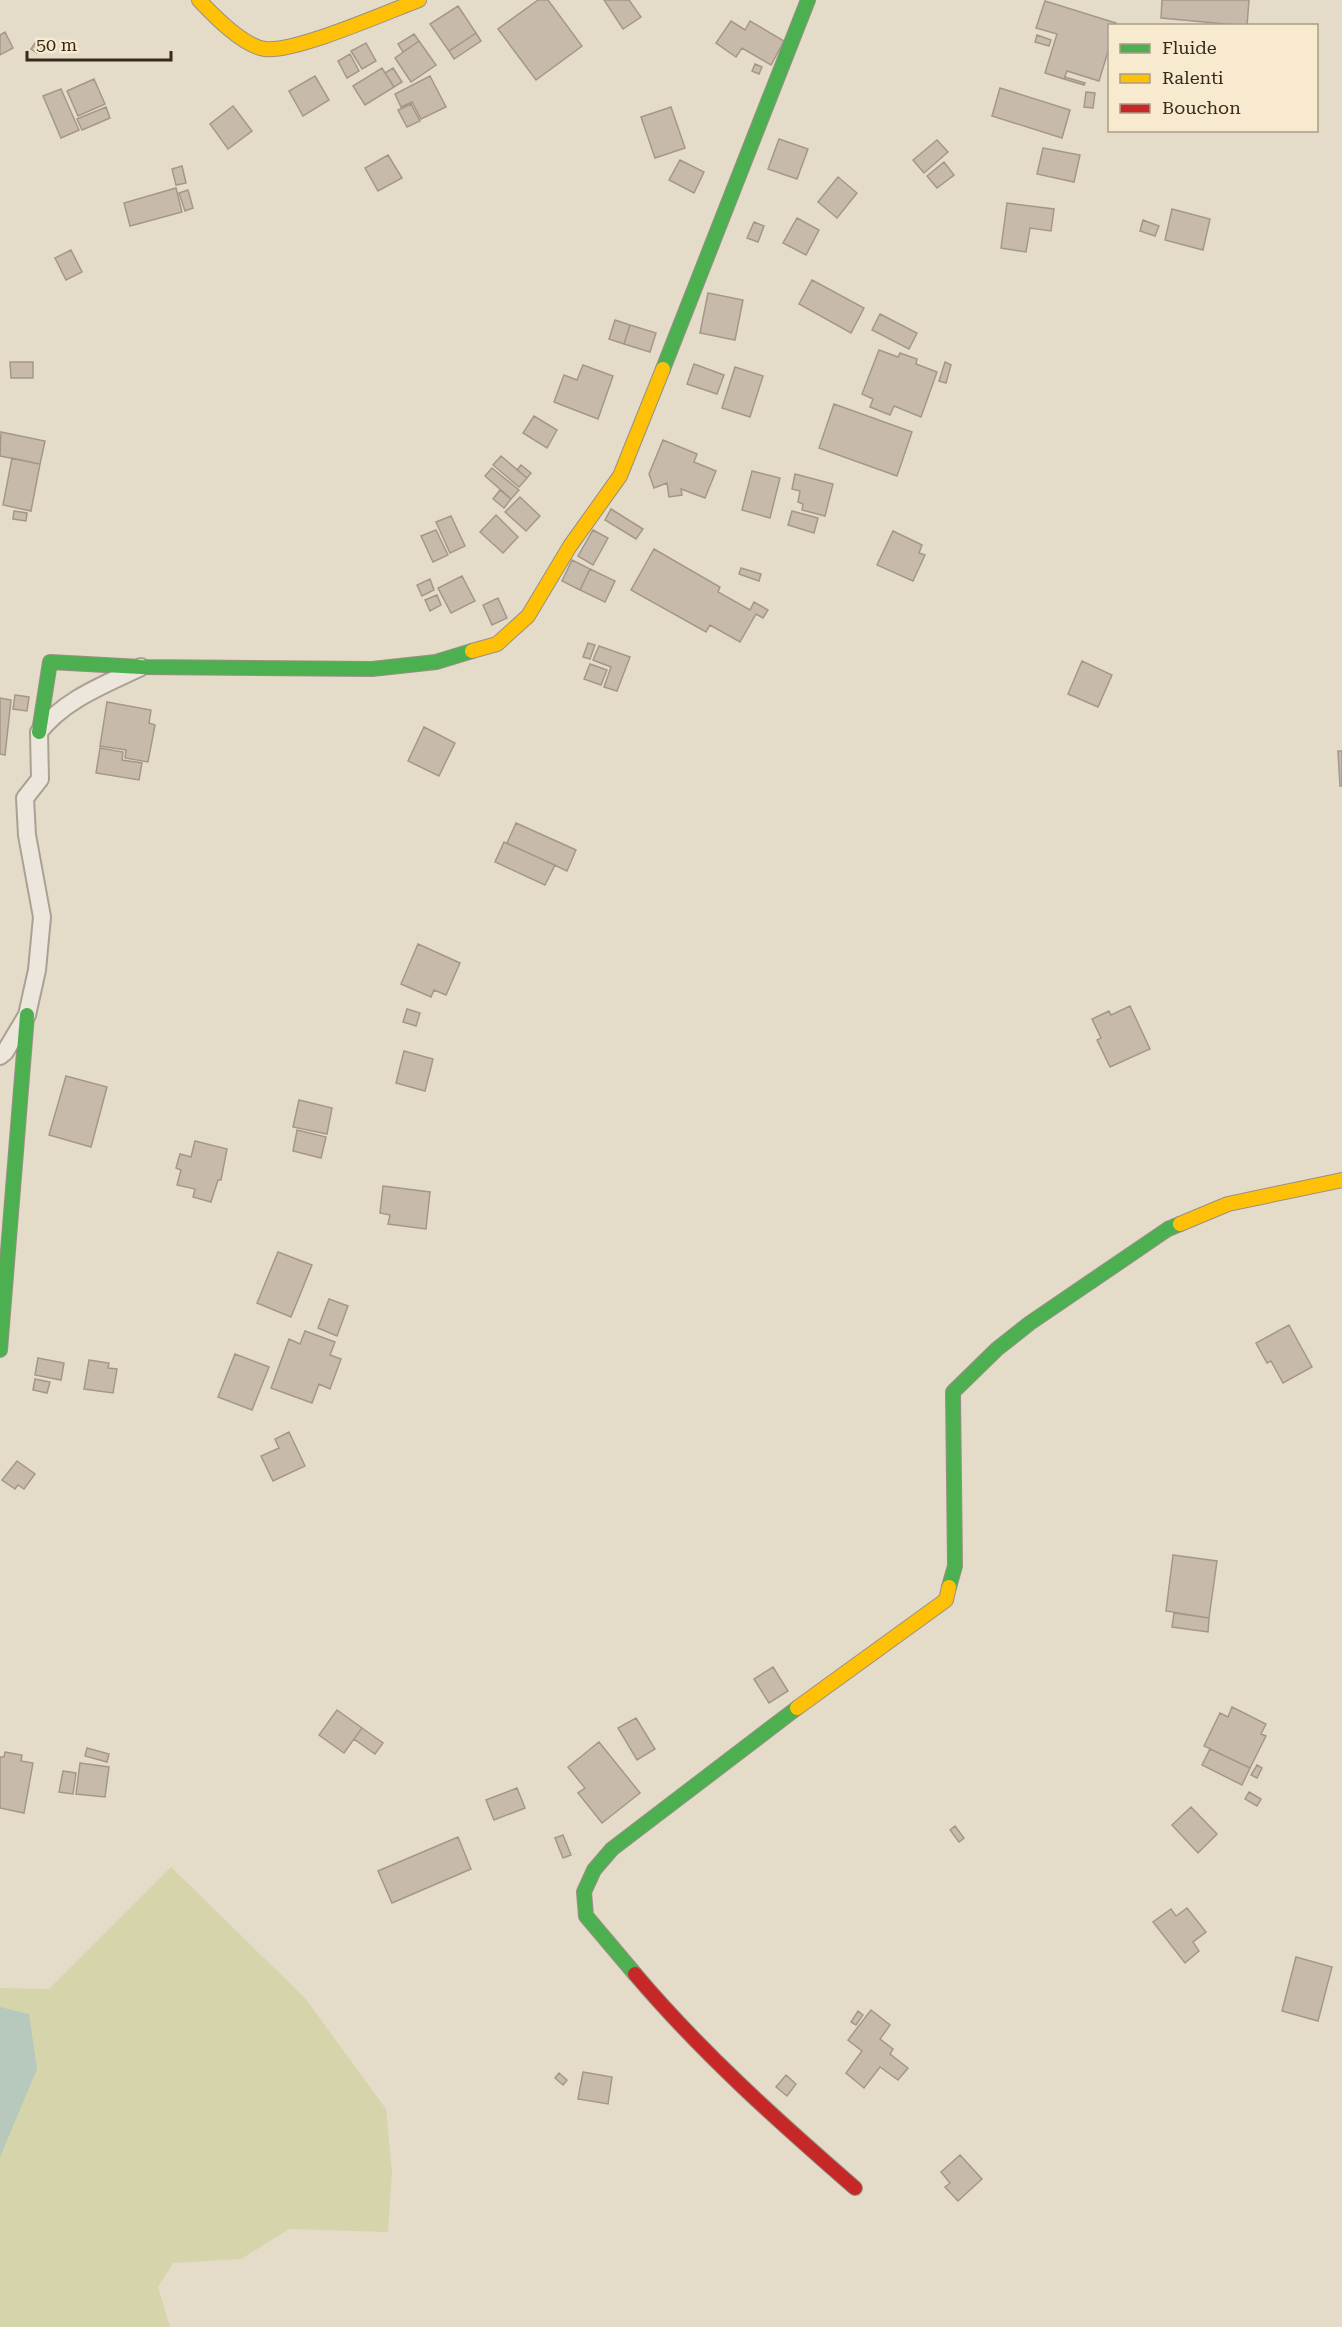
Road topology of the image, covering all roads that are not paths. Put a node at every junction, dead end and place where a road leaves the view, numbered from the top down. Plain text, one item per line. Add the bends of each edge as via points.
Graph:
1 (199, 0) edge
2 (419, 0) edge
3 (808, 0) edge
4 (141, 667) junction
5 (39, 732) junction
6 (27, 1015) junction
7 (0, 1056) edge
8 (1342, 1180) edge
9 (0, 1350) edge
10 (855, 2188) dead end

1 - 2 street via 244,40 265,49 294,46
3 - 4 street via 638,438 620,476 570,546 528,616 497,644 436,662 372,669
4 - 5 street via 80,696 59,710
4 - 5 street via 50,662
5 - 6 street via 40,779 25,798 27,835 42,916 37,970
6 - 7 street
6 - 9 street
8 - 10 street via 1228,1204 1168,1229 997,1349 953,1392 955,1566 946,1600 639,1828 594,1870 584,1892 586,1916 673,2019

